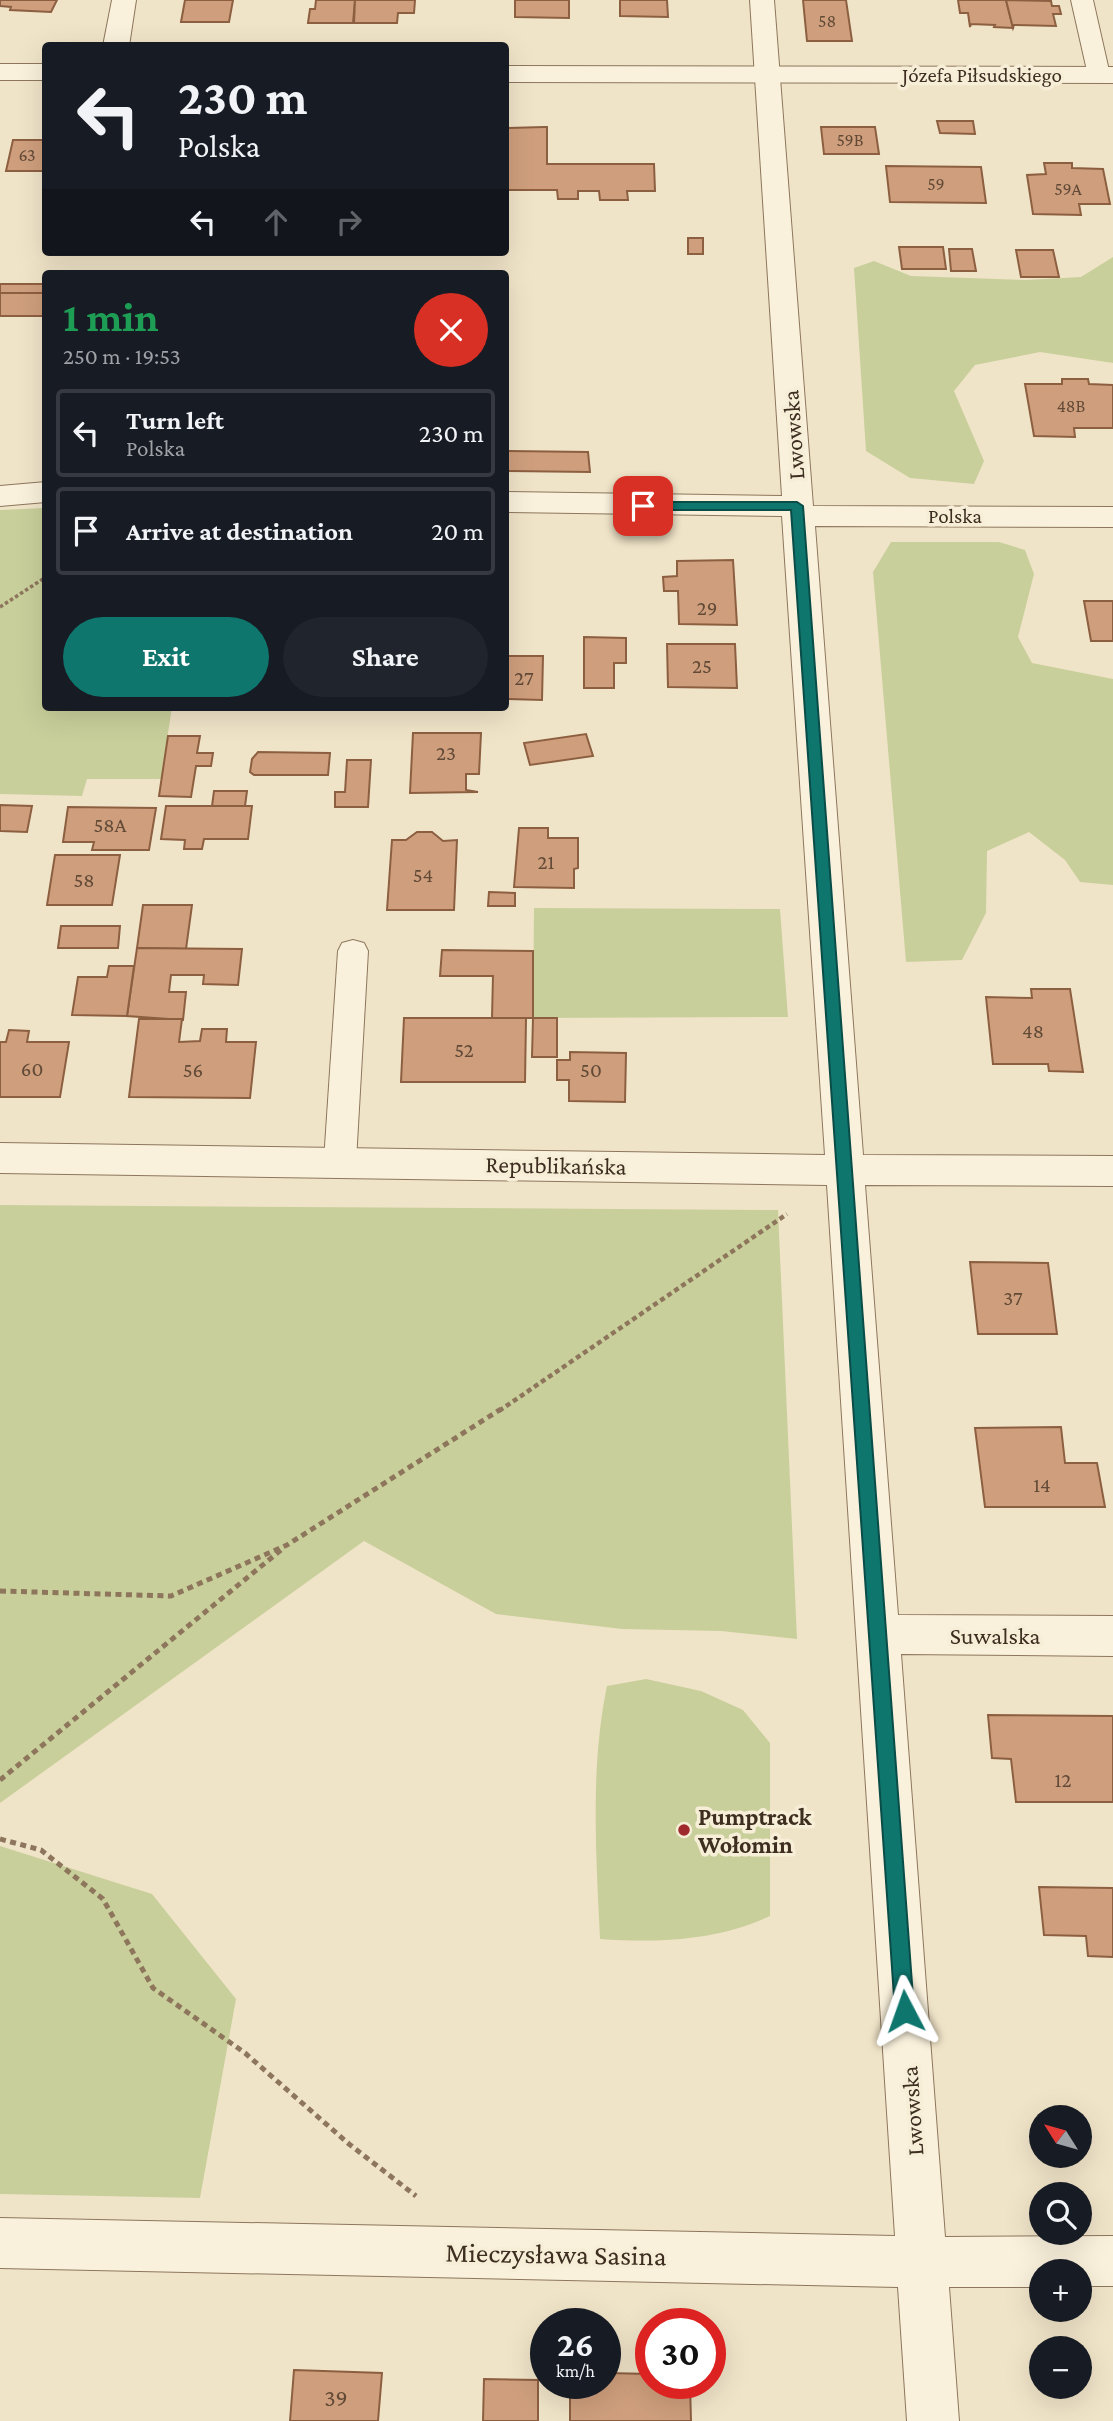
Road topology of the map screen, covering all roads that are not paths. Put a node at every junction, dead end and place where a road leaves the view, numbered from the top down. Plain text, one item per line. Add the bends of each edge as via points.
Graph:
1 (124, 0) edge
2 (762, 0) edge
3 (1082, 0) edge
4 (117, 42) edge
5 (0, 72) edge
6 (42, 72) edge
7 (509, 74) edge
8 (768, 74) junction
9 (1106, 75) edge
10 (42, 492) edge
11 (0, 496) edge
12 (509, 502) edge
13 (797, 511) junction
14 (1113, 517) edge
15 (353, 951) dead end
16 (0, 1158) edge
17 (340, 1161) junction
18 (844, 1171) junction
19 (1113, 1171) edge
20 (877, 1634) junction
21 (1113, 1636) edge
22 (0, 2243) edge
23 (1113, 2261) edge
24 (921, 2262) junction
25 (933, 2421) edge

1 - 4 street
2 - 8 street, Lwowska
3 - 9 lane
5 - 6 street
7 - 8 street, Józefa Piłsudskiego
8 - 9 street, Józefa Piłsudskiego
8 - 13 street, Lwowska
10 - 11 street
12 - 13 street, Polska
13 - 14 street, Polska
13 - 18 street, Lwowska
15 - 17 lane
16 - 17 street, Republikańska
17 - 18 street, Republikańska
18 - 19 street, Republikańska
18 - 20 street, Lwowska
20 - 21 street, Suwalska
20 - 24 street, Lwowska
22 - 24 street, Mieczysława Sasina
23 - 24 street, Mieczysława Sasina
24 - 25 street, Lwowska

